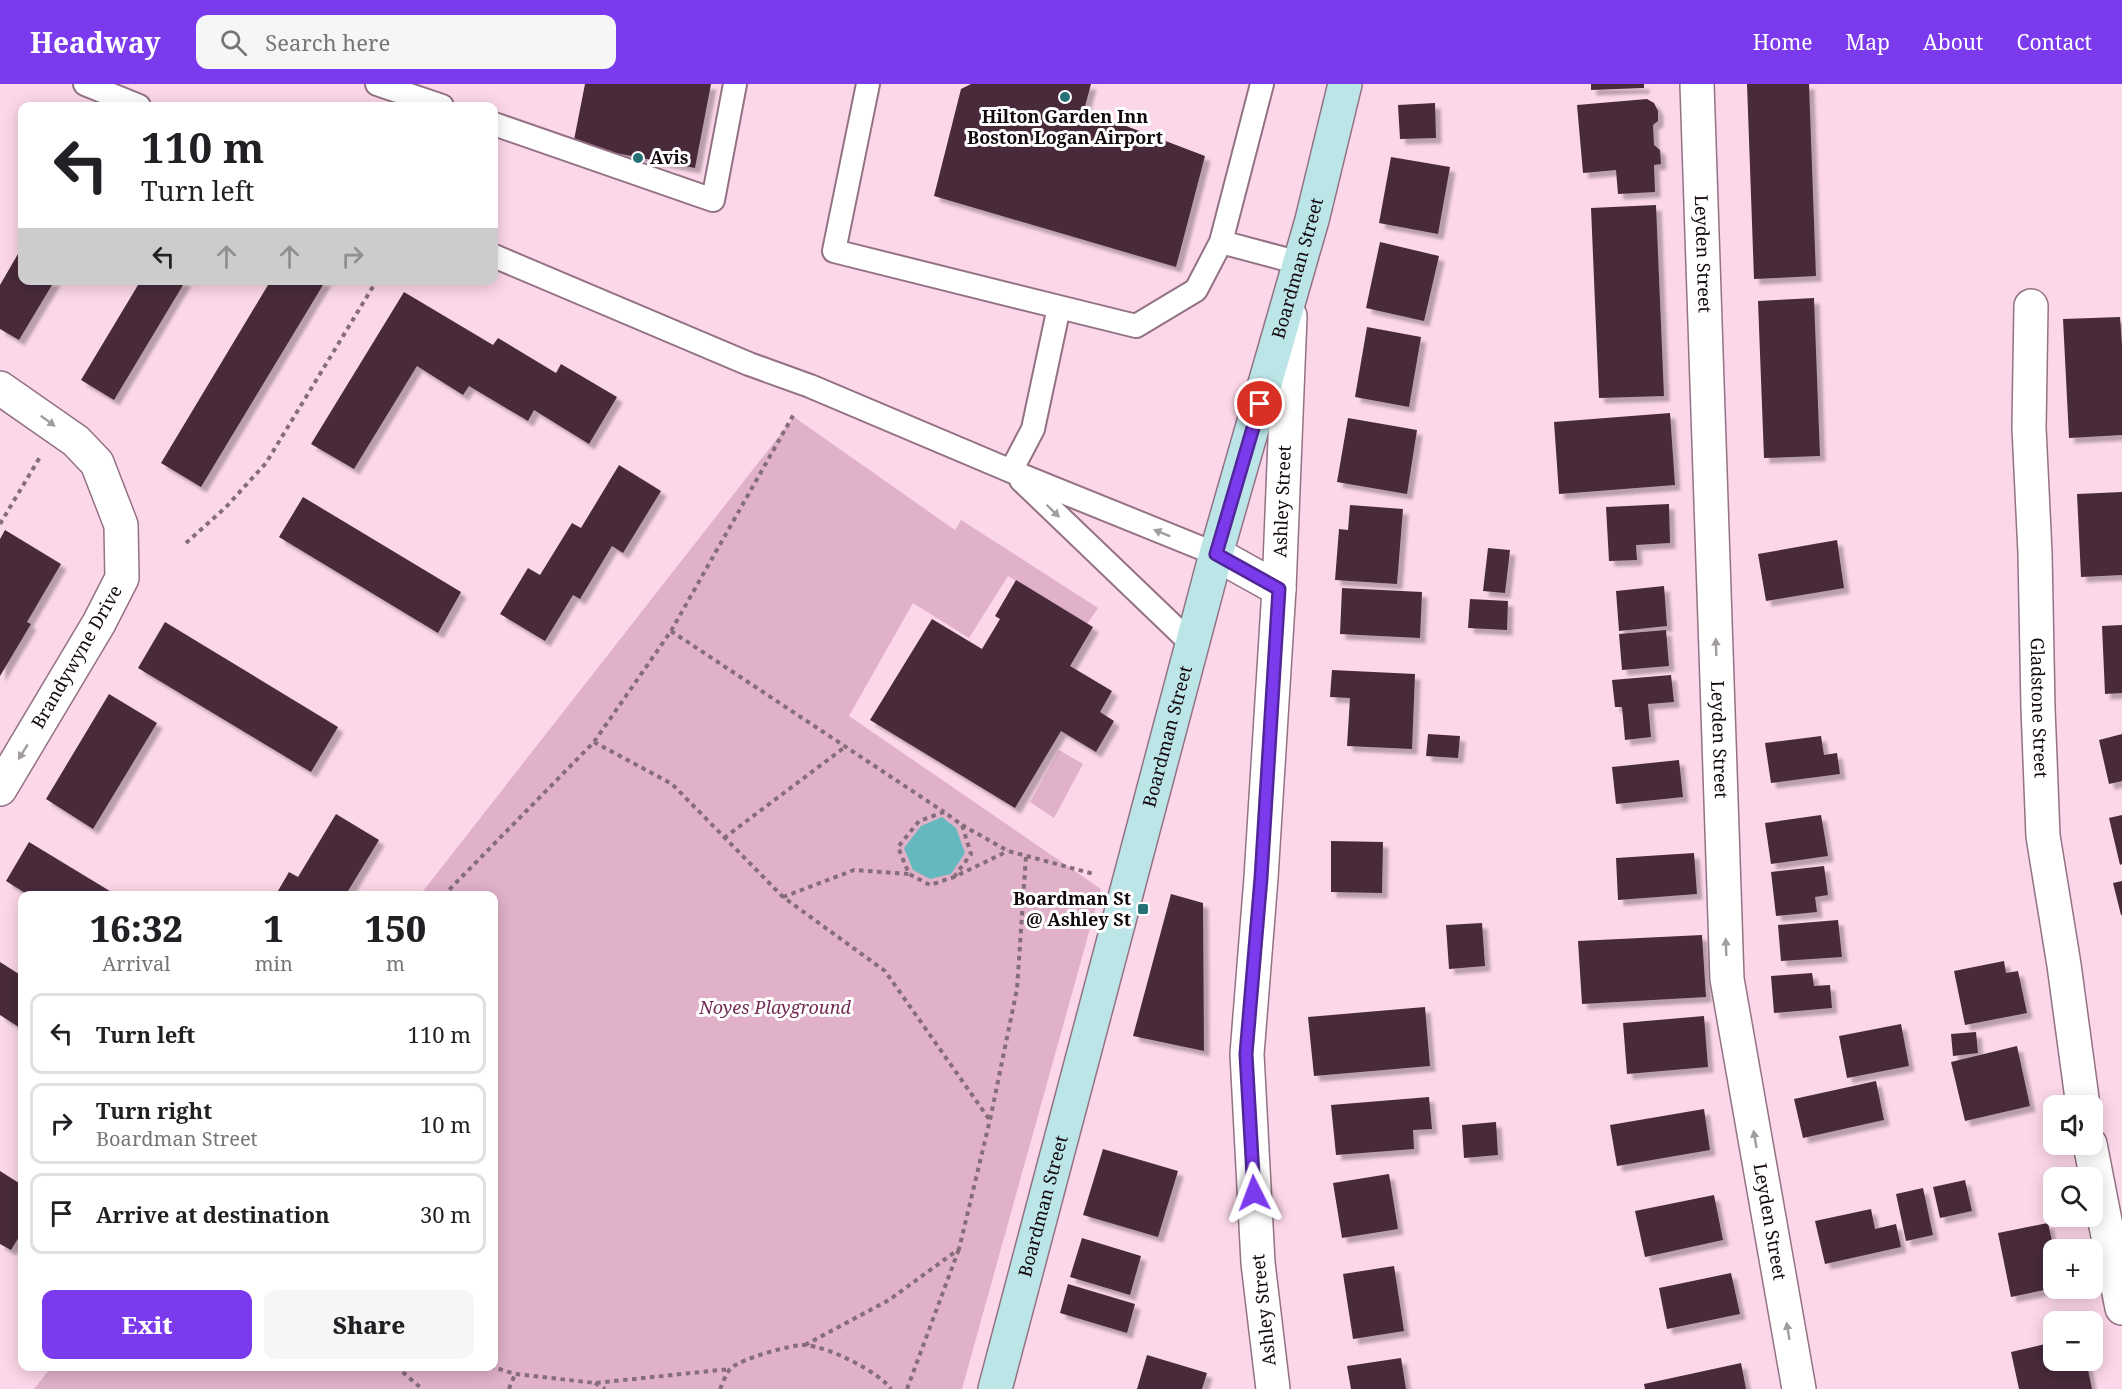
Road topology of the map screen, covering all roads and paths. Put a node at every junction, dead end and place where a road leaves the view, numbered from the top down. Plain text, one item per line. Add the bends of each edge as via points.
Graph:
1 (85, 84) edge
2 (735, 84) edge
3 (868, 84) edge
4 (1262, 84) edge
5 (1345, 84) edge
6 (1697, 84) edge
7 (389, 86) edge
8 (129, 102) edge
9 (431, 102) edge
10 (498, 125) edge
11 (1221, 242) junction
12 (498, 258) edge
13 (1300, 263) junction
14 (374, 285) edge
15 (1291, 296) junction
16 (2031, 306) dead end
17 (1059, 307) junction
18 (810, 386) junction
19 (0, 388) edge
20 (44, 450) dead end
21 (1011, 471) junction
22 (0, 524) edge
23 (186, 543) dead end
24 (1216, 554) junction
25 (1279, 589) junction
26 (671, 631) junction
27 (1193, 645) junction
28 (594, 742) junction
29 (845, 747) junction
30 (0, 789) edge
31 (944, 812) junction
32 (962, 825) junction
33 (724, 838) junction
34 (1008, 851) junction
35 (1026, 856) junction
36 (909, 874) junction
37 (954, 877) junction
38 (1129, 884) junction
39 (448, 891) edge
40 (783, 897) junction
41 (2082, 1095) edge
42 (990, 1120) junction
43 (2092, 1155) edge
44 (959, 1249) junction
45 (2122, 1308) edge
46 (805, 1345) junction
47 (498, 1369) edge
48 (730, 1369) junction
49 (402, 1371) edge
50 (515, 1374) junction
51 (594, 1383) junction
52 (422, 1389) edge
53 (509, 1389) edge
54 (605, 1389) edge
55 (720, 1389) edge
56 (891, 1389) edge
57 (907, 1389) edge
58 (995, 1389) edge
59 (1273, 1389) edge
60 (1798, 1389) edge

1 - 8 lane
2 - 10 lane via 713,200
3 - 17 lane via 834,252
4 - 11 lane
5 - 13 main road, Boardman Street
60 -> 6 street, Leyden Street via 1727,979
7 - 9 lane
11 - 13 lane
11 - 17 lane via 1196,290 1136,326
12 - 18 lane
13 - 15 main road, Boardman Street
14 - 23 path via 266,463
15 - 24 main road, Boardman Street
15 - 25 street, Ashley Street
16 - 41 street, Gladstone Street via 2029,428 2043,836
17 - 21 lane via 1033,429
18 - 21 lane
18 - 26 path
19 -> 30 street, Brandywyne Drive via 76,441 97,463 121,525 122,578
20 - 22 path
24 -> 21 lane
21 -> 27 lane
24 - 25 street
24 - 27 main road, Boardman Street
25 - 59 street, Ashley Street via 1246,1054 1258,1263
26 - 28 path
26 - 29 path
27 - 38 main road, Boardman Street
28 - 33 path via 672,784
28 - 39 path
29 - 31 path
29 - 33 path
31 - 32 path
31 - 36 path via 919,821 898,847
32 - 34 path
32 - 37 path via 971,854
33 - 40 path
34 - 35 path
34 - 37 path
35 - 38 path
35 - 42 path via 1017,989
36 - 37 path via 930,885
36 - 40 path via 854,870
38 - 58 main road, Boardman Street
40 - 42 path via 885,971
42 - 44 path
43 - 45 street
44 - 46 path via 889,1300
44 - 57 path
46 - 48 path via 762,1354
46 - 56 path via 849,1359 885,1380
47 - 50 path
48 - 51 path
48 - 55 path
49 - 52 path
50 - 51 path
50 - 53 path
51 - 54 path

